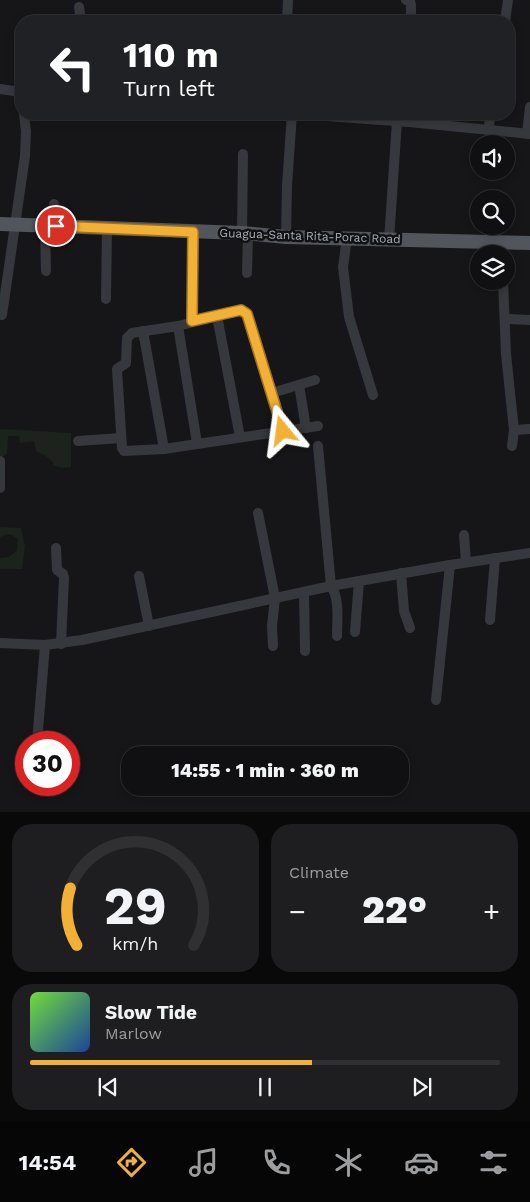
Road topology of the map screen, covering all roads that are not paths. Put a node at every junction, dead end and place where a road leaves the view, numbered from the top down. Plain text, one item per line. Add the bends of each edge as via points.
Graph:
1 (288, 0) edge
2 (406, 0) edge
3 (508, 0) edge
4 (79, 7) dead end
5 (80, 15) edge
6 (287, 15) edge
7 (411, 15) edge
8 (506, 15) edge
9 (0, 89) edge
10 (15, 94) edge
11 (530, 107) edge
12 (25, 120) edge
13 (292, 120) edge
14 (372, 120) edge
15 (403, 120) edge
16 (422, 120) edge
17 (490, 120) edge
18 (397, 122) junction
19 (488, 130) junction
20 (528, 134) edge
21 (243, 154) dead end
22 (54, 204) dead end
23 (0, 224) edge
24 (16, 224) junction
25 (50, 226) junction
26 (106, 229) junction
27 (193, 232) junction
28 (245, 233) junction
29 (286, 237) junction
30 (347, 238) junction
31 (389, 240) junction
32 (530, 243) edge
33 (470, 246) edge
34 (515, 246) edge
35 (46, 270) dead end
36 (247, 273) dead end
37 (503, 290) edge
38 (106, 299) dead end
39 (2, 315) dead end
40 (217, 316) junction
41 (504, 319) junction
42 (530, 320) edge
43 (192, 321) junction
44 (178, 326) junction
45 (143, 331) junction
46 (315, 380) dead end
47 (299, 385) junction
48 (272, 393) junction
49 (373, 395) dead end
50 (318, 426) dead end
51 (306, 428) junction
52 (530, 429) edge
53 (514, 430) junction
54 (283, 431) junction
55 (240, 437) junction
56 (122, 438) junction
57 (78, 441) dead end
58 (197, 443) junction
59 (318, 446) dead end
60 (512, 446) dead end
61 (164, 449) junction
62 (0, 461) edge
63 (0, 488) edge
64 (258, 513) dead end
65 (464, 535) dead end
66 (56, 548) dead end
67 (530, 552) edge
68 (495, 558) junction
69 (466, 562) junction
70 (450, 564) junction
71 (401, 574) junction
72 (139, 576) dead end
73 (358, 581) junction
74 (332, 586) junction
75 (304, 592) junction
76 (275, 598) junction
77 (490, 620) dead end
78 (149, 626) junction
79 (410, 628) dead end
80 (355, 632) dead end
81 (337, 636) dead end
82 (0, 643) edge
83 (61, 644) junction
84 (45, 645) junction
85 (273, 646) dead end
86 (305, 652) dead end
87 (436, 700) dead end
88 (38, 731) edge

1 - 6 street
2 - 7 street via 411,4
3 - 8 street
4 - 5 street
9 - 10 street
11 - 20 street
12 - 24 street via 25,156
13 - 29 street
14 - 18 street
15 - 18 street
16 - 19 street
17 - 19 street
18 - 31 street
19 - 20 street
21 - 28 street
22 - 25 street
23 - 24 main road, Guagua-Santa Rita-Porac Road
24 - 25 main road, Guagua-Santa Rita-Porac Road
24 - 39 street
25 - 26 main road, Guagua-Santa Rita-Porac Road
25 - 35 street
26 - 27 main road, Guagua-Santa Rita-Porac Road
26 - 38 street
27 - 28 main road, Guagua-Santa Rita-Porac Road
27 - 43 street
28 - 29 main road, Guagua-Santa Rita-Porac Road
28 - 36 street
29 - 30 main road, Guagua-Santa Rita-Porac Road
30 - 31 main road, Guagua-Santa Rita-Porac Road
30 - 49 street via 343,267 349,317
31 - 33 main road, Guagua-Santa Rita-Porac Road
32 - 34 main road, Guagua-Santa Rita-Porac Road
37 - 41 street
40 - 43 street
40 - 48 street via 241,310 247,314
40 - 55 street
41 - 42 street
41 - 53 street
43 - 44 street
44 - 45 street
44 - 58 street
45 - 56 street via 128,334 126,363 117,369
45 - 61 street
46 - 47 street
47 - 48 street
47 - 51 street
48 - 54 street
50 - 51 street
51 - 54 street
52 - 53 street
53 - 60 street
54 - 55 street
55 - 58 street
56 - 57 street
56 - 61 street via 124,451
58 - 61 street
59 - 74 street
62 - 63 street
64 - 76 street
65 - 69 street
66 - 83 street via 56,566 64,578
67 - 68 street
68 - 69 street
68 - 77 street
69 - 70 street
70 - 71 street
70 - 87 street
71 - 73 street
71 - 79 street via 404,611
72 - 78 street
73 - 74 street
73 - 80 street
74 - 75 street
74 - 81 street
75 - 76 street
75 - 86 street
76 - 78 street
76 - 85 street
78 - 83 street
82 - 84 street
83 - 84 street
84 - 88 street

